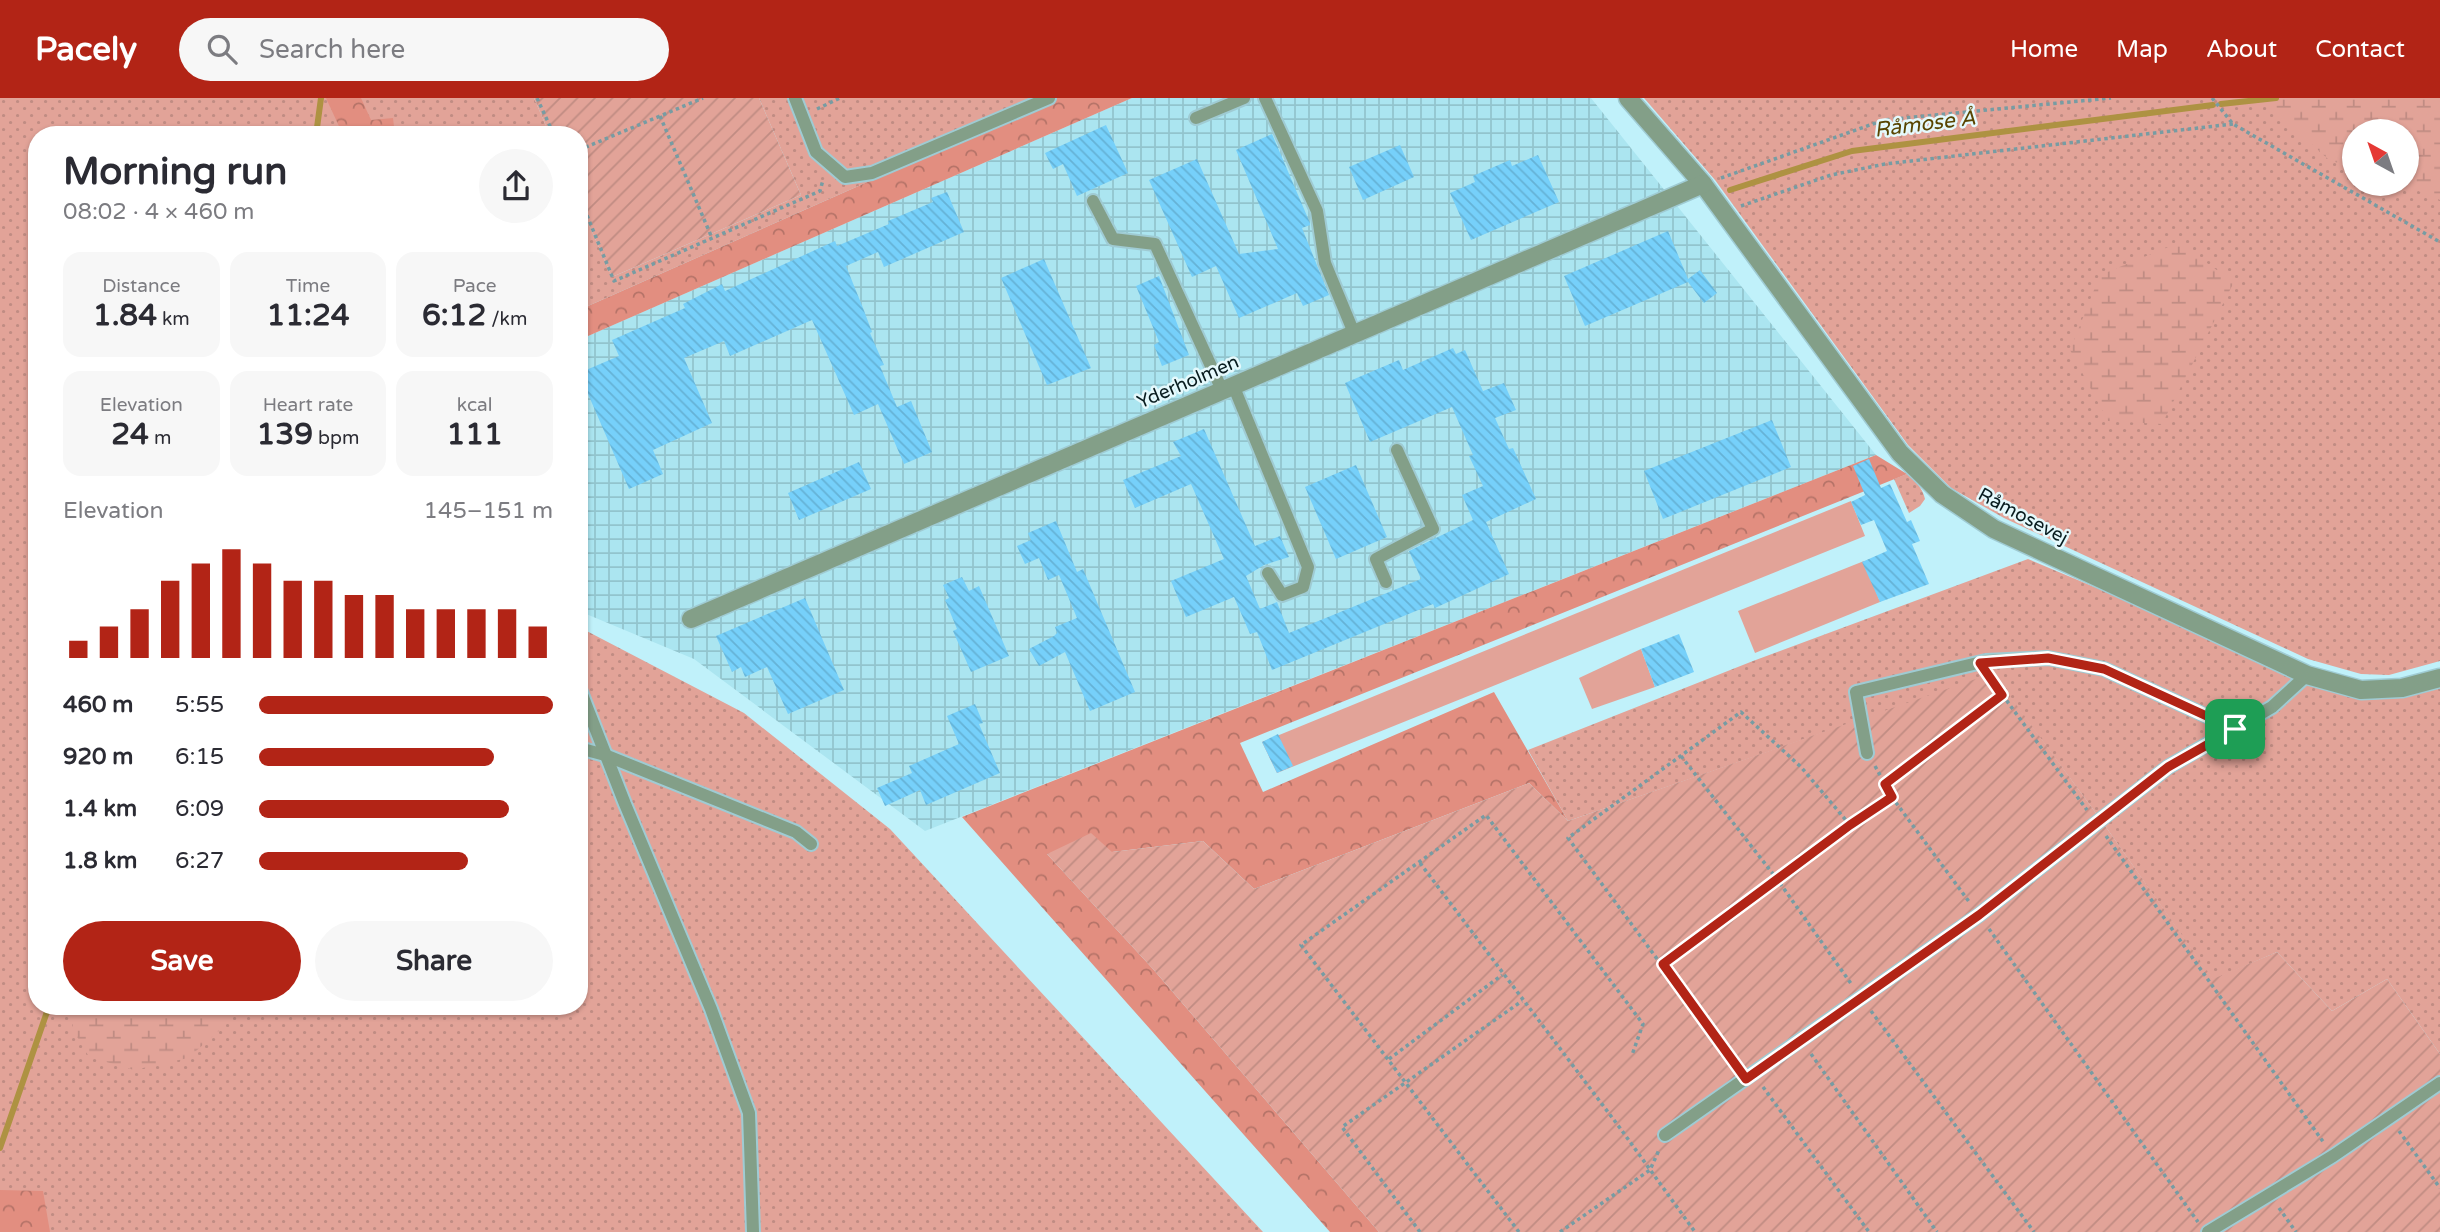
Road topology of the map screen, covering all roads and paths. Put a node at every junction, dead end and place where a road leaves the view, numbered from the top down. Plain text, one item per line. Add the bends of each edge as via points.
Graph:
1 (537, 98) edge
2 (703, 98) edge
3 (795, 98) edge
4 (840, 98) edge
5 (1049, 98) edge
6 (1244, 98) edge
7 (1265, 98) edge
8 (1628, 98) edge
9 (2111, 98) edge
10 (2212, 98) edge
11 (691, 100) edge
12 (660, 116) junction
13 (802, 117) junction
14 (1196, 118) dead end
15 (2233, 124) junction
16 (550, 126) edge
17 (588, 146) edge
18 (827, 161) junction
19 (1703, 184) junction
20 (1093, 201) dead end
21 (1732, 201) dead end
22 (588, 218) edge
23 (712, 238) junction
24 (2440, 242) edge
25 (1354, 333) junction
26 (1227, 388) junction
27 (1396, 450) dead end
28 (1269, 573) dead end
29 (1386, 582) dead end
30 (691, 619) dead end
31 (1980, 663) junction
32 (2307, 675) junction
33 (2440, 678) edge
34 (2002, 695) junction
35 (588, 710) edge
36 (2235, 729) junction
37 (588, 750) edge
38 (1867, 753) joint
39 (606, 755) junction
40 (1885, 784) junction
41 (1892, 797) junction
42 (2097, 823) junction
43 (1850, 825) junction
44 (811, 844) dead end
45 (1420, 863) junction
46 (1979, 915) junction
47 (1663, 964) junction
48 (1502, 975) junction
49 (1522, 1001) junction
50 (1801, 1040) junction
51 (1632, 1055) dead end
52 (1389, 1059) junction
53 (1749, 1076) junction
54 (1406, 1081) junction
55 (2440, 1083) edge
56 (2389, 1118) junction
57 (1665, 1135) joint
58 (2333, 1157) junction
59 (1650, 1170) junction
60 (2440, 1188) edge
61 (2269, 1195) junction
62 (753, 1232) edge
63 (1420, 1232) edge
64 (1518, 1232) edge
65 (1560, 1232) edge
66 (1695, 1232) edge
67 (1869, 1232) edge
68 (1937, 1232) edge
69 (2207, 1232) edge
70 (2296, 1232) edge

1 - 16 path
2 - 11 path
3 - 13 lane
4 - 13 path
5 - 18 lane via 872,173 845,177
6 - 14 lane
7 - 25 lane via 1317,211 1325,263
8 - 19 street, Råmosevej
9 - 19 path via 1884,120
10 - 15 path
11 - 12 path
12 - 17 path
12 - 23 path
13 - 18 lane via 816,152
15 - 21 path via 1885,164 1831,175 1741,206
15 - 24 path
18 - 23 path via 820,191
19 - 25 street, Yderholmen
19 - 32 street, Råmosevej via 1900,453 1942,494 1994,529
20 - 26 lane via 1113,239 1155,244
22 - 23 path via 614,281
25 - 26 street, Yderholmen
26 - 28 lane via 1308,567 1303,587 1282,595
26 - 30 street, Yderholmen
27 - 29 lane via 1433,528 1376,559
31 - 34 path
31 - 36 lane via 2048,658 2104,669
31 - 38 lane via 1856,692
32 - 33 street, Råmosevej via 2361,690 2402,688
32 - 36 lane via 2272,707
34 - 40 path
34 - 42 path
35 - 39 lane
36 - 42 lane via 2168,767
37 - 39 lane
38 - 40 path
39 - 44 lane via 796,832
39 - 62 lane via 749,1113
40 - 41 path
41 - 43 path
41 - 46 path
42 - 46 lane
42 - 58 path
43 - 47 path
43 - 47 path via 1801,766 1741,712 1569,838
45 - 48 path
45 - 51 path via 1486,815 1643,1024
45 - 52 path via 1301,945
46 - 50 lane
46 - 69 path
47 - 53 path
48 - 49 path
48 - 52 path
49 - 54 path
49 - 59 path
50 - 53 lane
50 - 68 path
52 - 54 path
53 - 57 lane
53 - 67 path
54 - 63 path via 1342,1127
54 - 64 path
55 - 56 lane
56 - 58 lane
56 - 60 path
57 - 59 path
58 - 61 lane
59 - 65 path
59 - 66 path
61 - 69 lane
61 - 70 path

